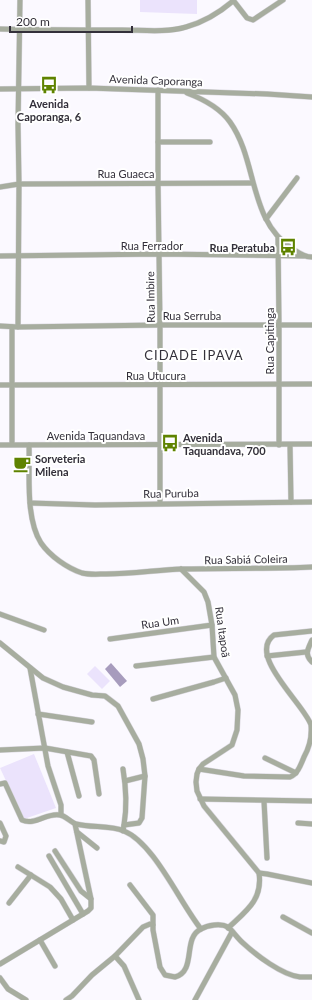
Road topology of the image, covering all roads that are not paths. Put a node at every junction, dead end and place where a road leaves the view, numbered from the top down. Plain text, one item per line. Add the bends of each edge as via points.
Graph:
1 (20, 0) edge
2 (88, 0) edge
3 (233, 0) edge
4 (283, 0) edge
5 (0, 29) edge
6 (20, 29) junction
7 (88, 30) junction
8 (89, 88) junction
9 (0, 89) edge
10 (19, 89) junction
11 (158, 90) junction
12 (182, 92) junction
13 (312, 97) edge
14 (158, 142) junction
15 (210, 142) dead end
16 (297, 178) dead end
17 (158, 183) junction
18 (252, 183) junction
19 (19, 184) junction
20 (0, 187) edge
21 (266, 218) junction
22 (278, 238) junction
23 (159, 254) junction
24 (0, 256) edge
25 (19, 256) junction
26 (279, 256) junction
27 (304, 256) junction
28 (312, 257) edge
29 (160, 325) junction
30 (280, 325) junction
31 (312, 325) edge
32 (0, 326) edge
33 (12, 327) junction
34 (18, 327) junction
35 (278, 384) junction
36 (312, 384) edge
37 (0, 385) edge
38 (12, 385) junction
39 (159, 385) junction
40 (12, 444) junction
41 (312, 444) edge
42 (0, 445) edge
43 (29, 445) junction
44 (159, 445) junction
45 (279, 445) junction
46 (290, 445) junction
47 (290, 502) junction
48 (312, 502) edge
49 (30, 503) junction
50 (160, 503) junction
51 (312, 567) edge
52 (180, 569) junction
53 (0, 614) edge
54 (212, 625) junction
55 (44, 630) dead end
56 (312, 632) edge
57 (110, 639) dead end
58 (312, 640) edge
59 (0, 643) edge
60 (306, 652) junction
61 (268, 656) junction
62 (214, 657) junction
63 (312, 662) edge
64 (136, 666) dead end
65 (30, 668) junction
66 (226, 678) junction
67 (153, 699) dead end
68 (38, 714) junction
69 (92, 722) dead end
70 (44, 748) junction
71 (0, 750) edge
72 (67, 752) junction
73 (265, 758) dead end
74 (123, 769) dead end
75 (199, 769) junction
76 (296, 773) junction
77 (146, 776) junction
78 (125, 781) junction
79 (0, 784) edge
80 (99, 794) dead end
81 (79, 796) dead end
82 (200, 799) junction
83 (264, 801) junction
84 (312, 801) edge
85 (61, 815) junction
86 (0, 823) edge
87 (298, 823) dead end
88 (75, 824) junction
89 (312, 824) edge
90 (124, 828) junction
91 (77, 832) junction
92 (2, 842) edge
93 (97, 848) dead end
94 (55, 851) dead end
95 (49, 856) dead end
96 (267, 858) dead end
97 (18, 867) dead end
98 (259, 873) junction
99 (32, 875) junction
100 (312, 883) edge
101 (130, 885) dead end
102 (91, 899) junction
103 (9, 902) dead end
104 (83, 914) junction
105 (283, 917) dead end
106 (73, 920) junction
107 (153, 925) junction
108 (201, 929) junction
109 (230, 930) junction
110 (312, 933) edge
111 (40, 940) junction
112 (115, 956) junction
113 (0, 964) edge
114 (55, 966) dead end
115 (312, 977) edge
116 (0, 978) edge
117 (26, 1000) edge
118 (66, 1000) edge
119 (139, 1000) edge
120 (195, 1000) edge

1 - 6 street
2 - 7 street
3 - 4 street via 246,18 253,20
3 - 7 street via 213,16 185,27
5 - 6 street
6 - 7 street
6 - 10 street
7 - 8 street
8 - 10 street, Avenida Caporanga
8 - 11 street, Avenida Caporanga
9 - 10 street, Avenida Caporanga
10 - 19 street
11 - 12 street, Avenida Caporanga
11 - 14 street, Rua Imbire
12 - 13 street, Avenida Caporanga
12 - 18 street via 212,106 229,121 244,149
14 - 15 street
14 - 17 street, Rua Imbire
16 - 21 street
17 - 18 street, Rua Guaeca
17 - 19 street, Rua Guaeca
17 - 23 street, Rua Imbire
18 - 21 street
19 - 20 street, Rua Guaeca
19 - 25 street
21 - 22 street
22 - 26 street, Rua Capitinga
22 - 27 street
23 - 25 street, Rua Ferrador
23 - 26 street, Rua Ferrador
23 - 29 street, Rua Imbire
24 - 25 street, Rua Ferrador
25 - 34 street
26 - 27 street, Rua Ferrador
26 - 30 street, Rua Capitinga
27 - 28 street, Rua Ferrador
29 - 30 street, Rua Serruba
29 - 34 street, Rua Serruba
29 - 39 street, Rua Imbire
30 - 31 street, Rua Serruba
30 - 35 street, Rua Capitinga
32 - 33 street, Rua Serruba
33 - 34 street, Rua Serruba
33 - 38 street
35 - 36 street, Rua Utucura
35 - 39 street, Rua Utucura
35 - 45 street, Rua Capitinga
37 - 38 street, Rua Utucura
38 - 39 street, Rua Utucura
38 - 40 street
39 - 44 street, Rua Imbire
40 - 42 street, Avenida Taquandava
40 - 43 street, Avenida Taquandava
41 - 46 street, Avenida Taquandava
43 - 44 street, Avenida Taquandava
43 - 49 street
44 - 45 street, Avenida Taquandava
44 - 50 street, Rua Imbire
45 - 46 street, Avenida Taquandava
46 - 47 street
47 - 48 street, Rua Puruba
47 - 50 street, Rua Puruba
49 - 50 street, Rua Puruba
49 - 52 street via 33,523 41,543 68,566 83,573 120,574
51 - 52 street, Rua Sabiá Coleira
52 - 54 street, Rua Itapoã via 204,592
53 - 55 street
54 - 57 street, Rua Um
54 - 62 street, Rua Itapoã
56 - 61 street via 274,635 269,638 267,644
58 - 60 street
59 - 65 street
60 - 61 street
60 - 63 street
61 - 76 street via 279,679 312,725 311,741
62 - 64 street
62 - 66 street, Rua Itapoã
65 - 68 street
65 - 77 street via 42,678 63,688 105,696 113,701 139,744
66 - 67 street
66 - 75 street, Rua Itapoã via 235,695 238,710 234,743
68 - 69 street
68 - 70 street
70 - 71 street
70 - 72 street
70 - 85 street via 61,805
72 - 80 street via 93,758
72 - 81 street
73 - 76 street
74 - 78 street
75 - 76 street via 244,776 290,777
75 - 82 street via 196,782
77 - 78 street
77 - 90 street via 142,818 139,823
78 - 90 street
79 - 85 street via 5,783 22,820 32,822
82 - 83 street
82 - 98 street
83 - 84 street
83 - 96 street
85 - 88 street
86 - 92 street via 6,836
87 - 89 street
88 - 90 street
88 - 91 street
90 - 108 street via 143,844 163,870
91 - 93 street
91 - 102 street
94 - 102 street via 83,894
95 - 104 street
97 - 99 street
98 - 100 street
98 - 109 street via 260,887 256,899
99 - 103 street
99 - 106 street via 56,893
101 - 107 street via 153,915
102 - 104 street via 91,908
104 - 106 street
105 - 110 street
106 - 111 street
107 - 108 street via 160,967 165,975 172,977 185,970 194,937
107 - 112 street via 143,927
108 - 109 street via 214,925
109 - 115 street via 271,965 296,976
109 - 120 street
111 - 113 street
111 - 114 street
112 - 118 street
112 - 119 street via 124,966
116 - 117 street via 8,989

